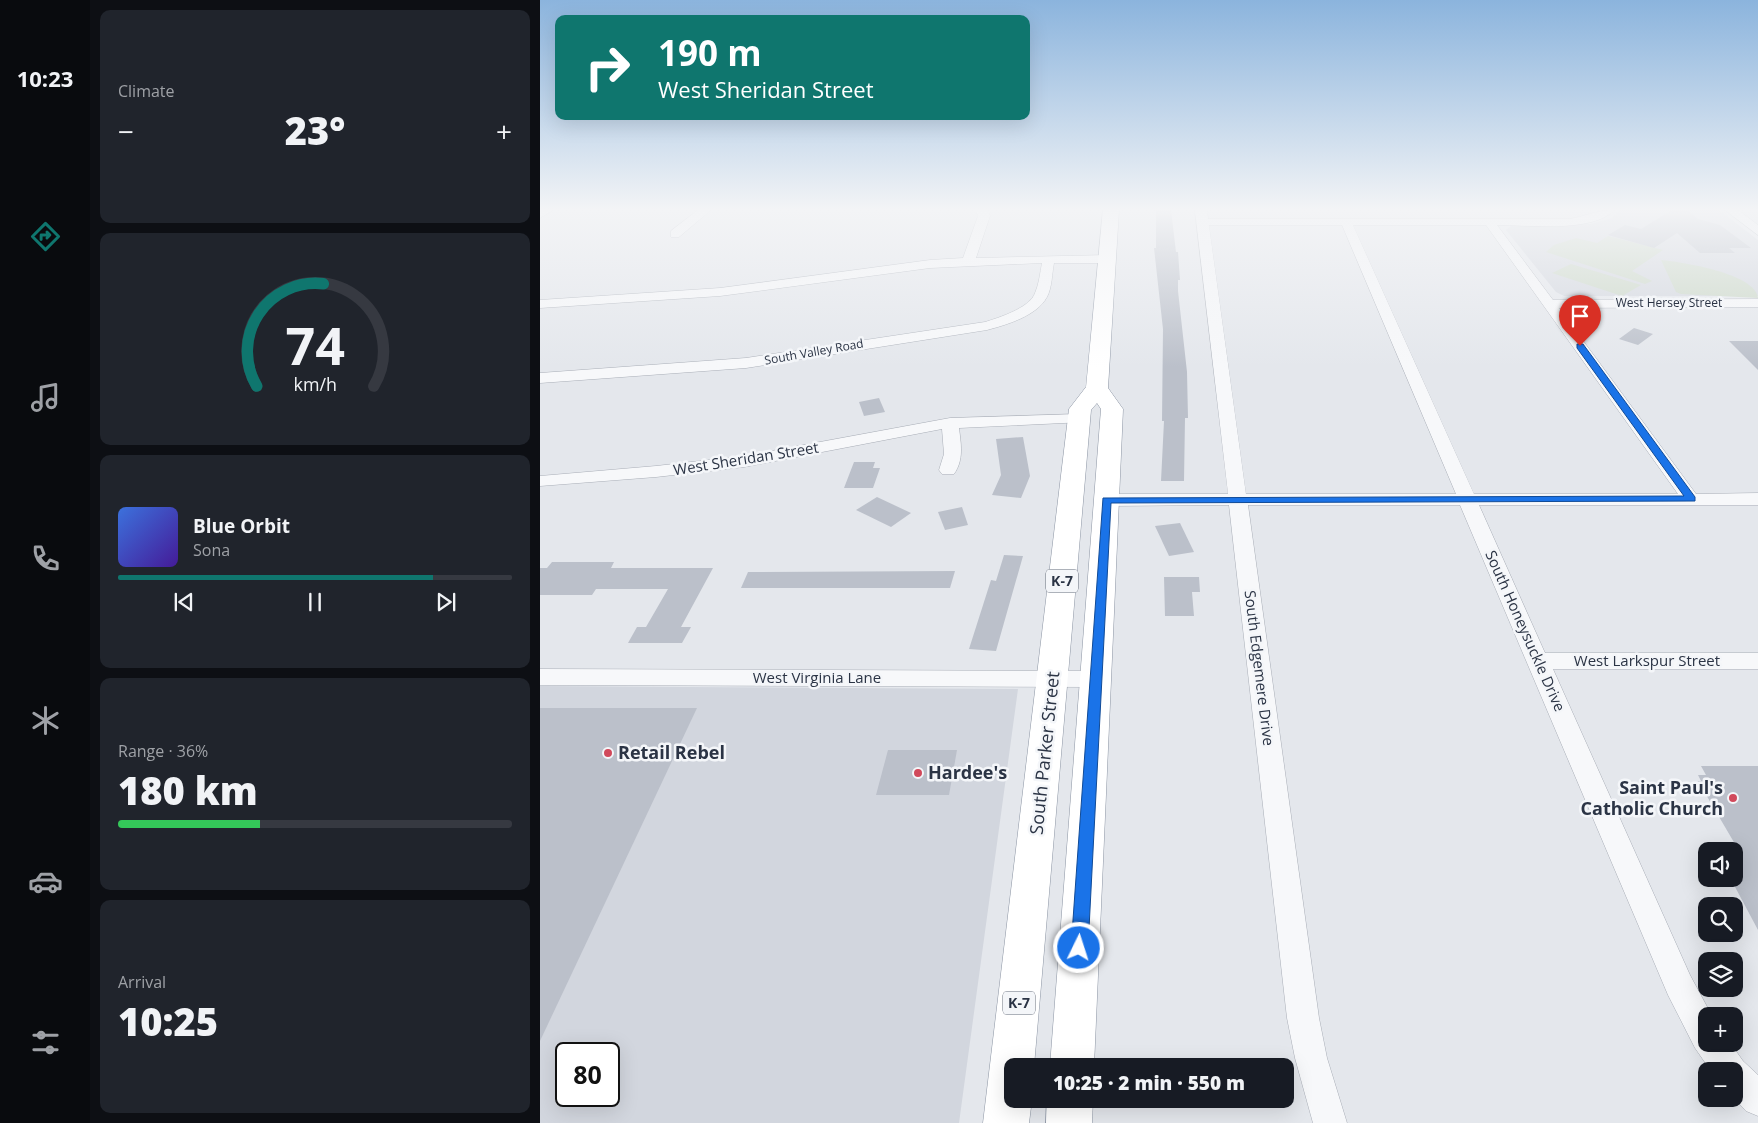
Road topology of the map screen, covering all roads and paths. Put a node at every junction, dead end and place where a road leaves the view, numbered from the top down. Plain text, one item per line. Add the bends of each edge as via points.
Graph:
1 (954, 262) edge
2 (1048, 262) edge
3 (1108, 262) edge
4 (1208, 262) edge
5 (1364, 262) edge
6 (1519, 262) edge
7 (1758, 303) edge
8 (540, 304) edge
9 (1550, 304) junction
10 (540, 378) edge
11 (1097, 388) junction
12 (1079, 419) junction
13 (950, 424) junction
14 (948, 470) dead end
15 (540, 481) edge
16 (1691, 499) junction
17 (1758, 499) edge
18 (1106, 500) junction
19 (1239, 500) junction
20 (1468, 500) junction
21 (1537, 661) junction
22 (1758, 661) edge
23 (540, 677) edge
24 (1052, 679) junction
25 (1095, 679) junction
26 (1698, 1022) edge
27 (1072, 1058) edge
28 (1743, 1083) edge
29 (1758, 1099) edge
30 (1070, 1108) edge
31 (1006, 1123) edge
32 (1069, 1123) edge
33 (1330, 1123) edge

1 - 8 street via 720,292
2 - 10 street, South Valley Road via 1041,296 1034,304 1011,318 987,326 746,363
3 - 11 highway
4 - 19 street, South Edgemere Drive
5 - 20 street, South Honeysuckle Drive
6 - 9 street
7 - 9 street, West Hersey Street
9 - 16 street
11 - 12 highway, South Parker Street / K-7 via 1080,409
11 - 18 highway, K-7 via 1112,409
12 - 13 street, West Sheridan Street via 1004,419
12 - 24 highway, South Parker Street / K-7
13 - 14 street via 953,454
13 - 15 street, West Sheridan Street via 725,464
16 - 17 street
16 - 20 street
18 - 19 street
18 - 25 highway, K-7
19 - 20 street
19 - 33 street, South Edgemere Drive via 1303,1018
20 - 21 street, South Honeysuckle Drive
21 - 22 street, West Larkspur Street
21 - 26 street, South Honeysuckle Drive
23 - 24 street, West Virginia Lane
24 - 25 street, West Virginia Lane
24 - 31 highway, South Parker Street / K-7
25 - 27 highway, K-7
28 - 29 street
30 - 32 highway

